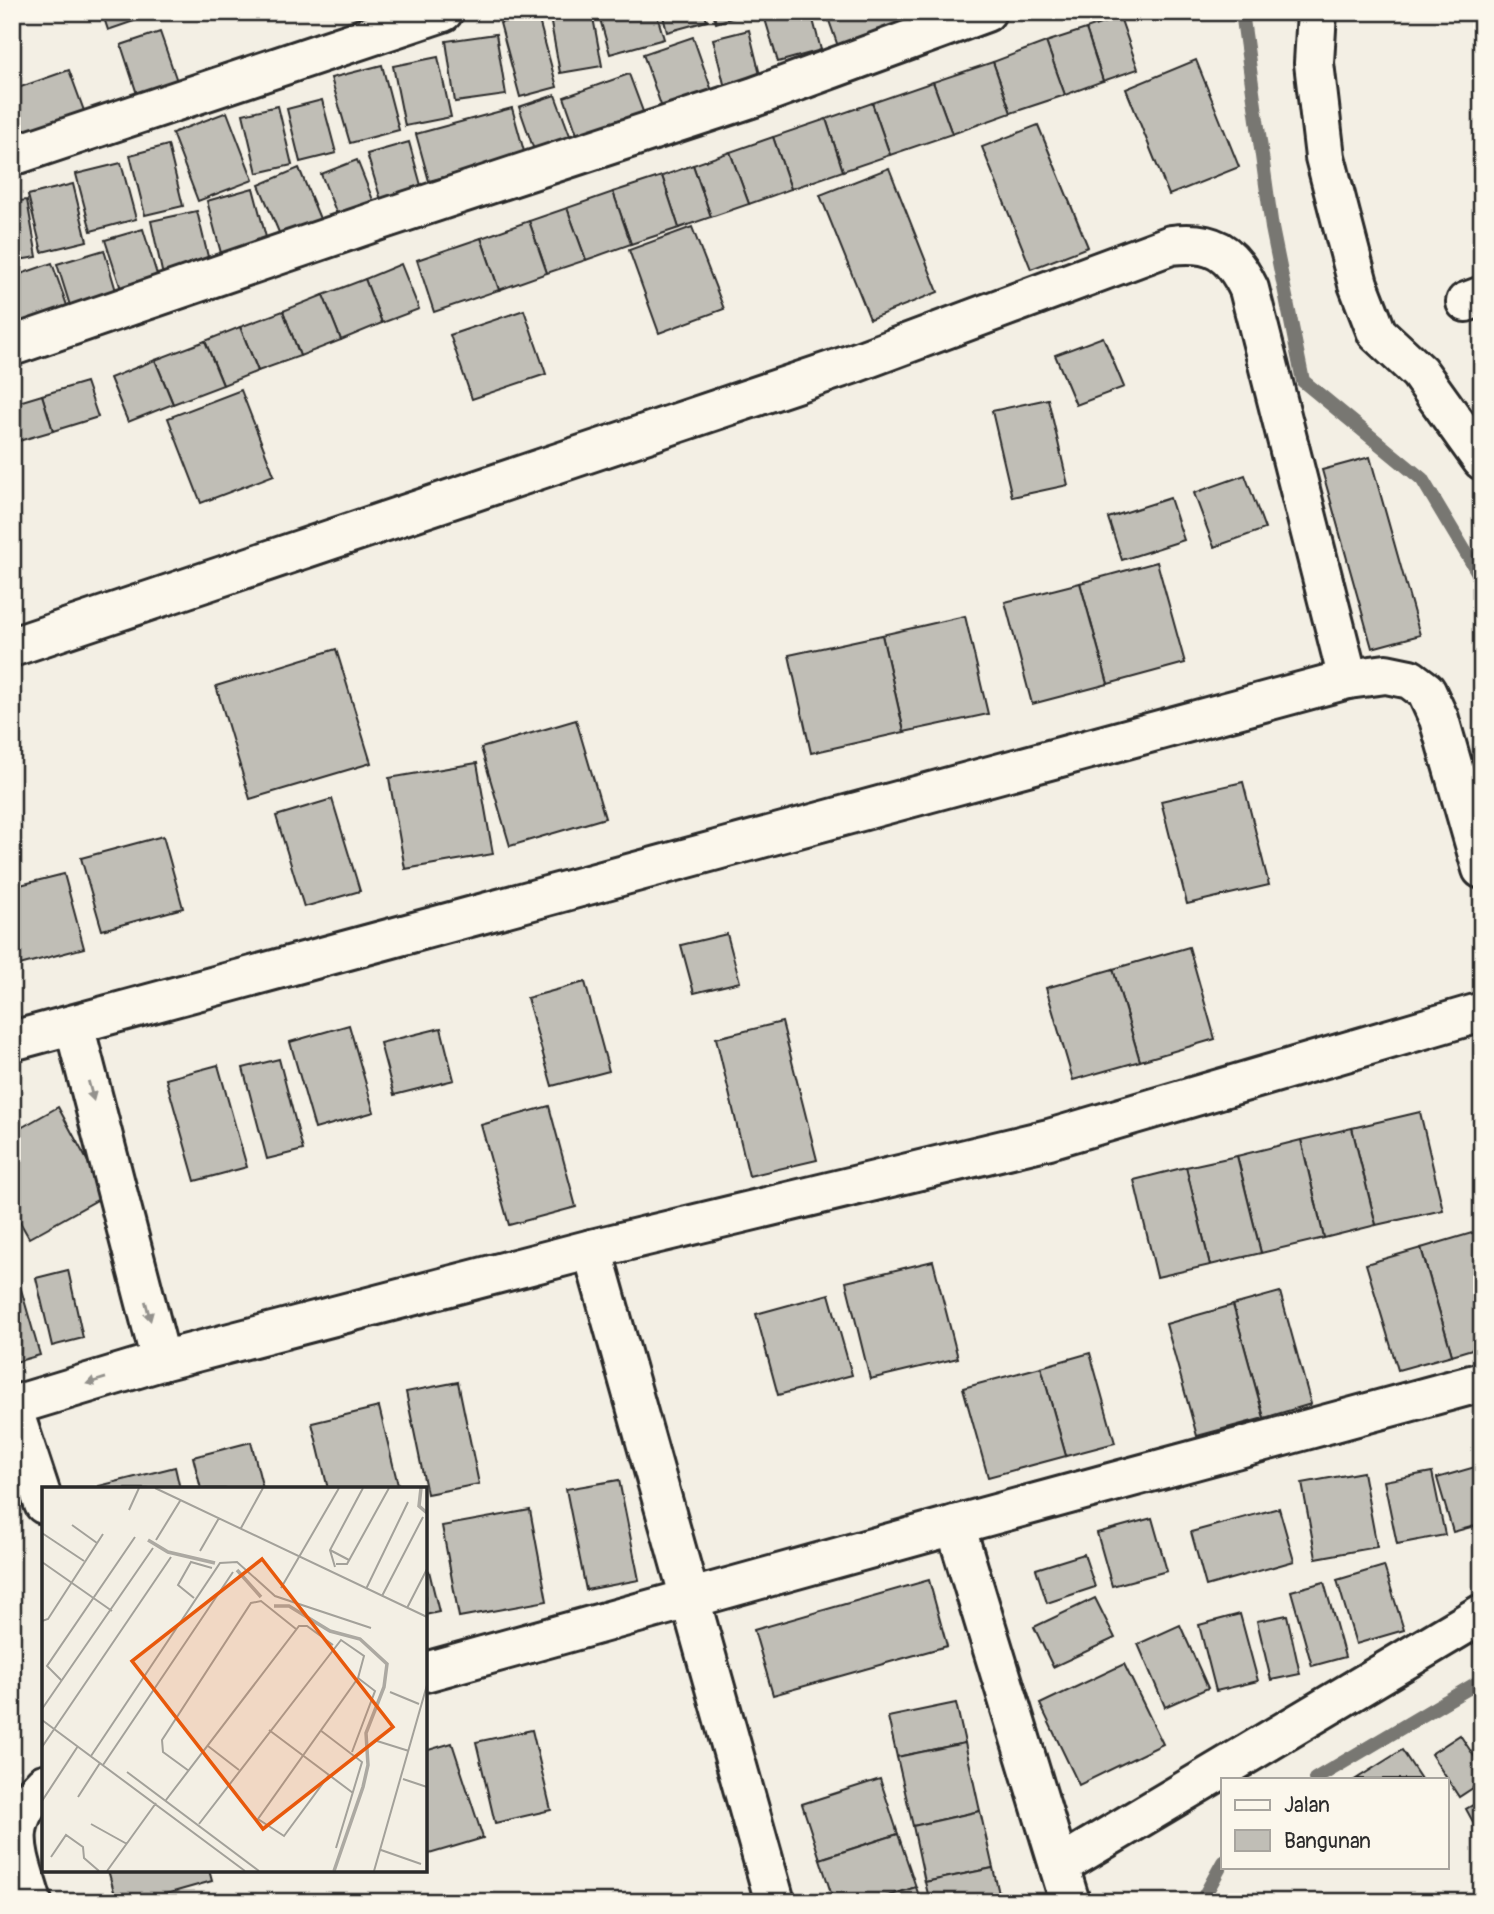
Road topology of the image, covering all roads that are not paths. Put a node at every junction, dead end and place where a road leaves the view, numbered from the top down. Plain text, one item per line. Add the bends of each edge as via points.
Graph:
1 (443, 12) edge
2 (986, 12) edge
3 (1317, 12) edge
4 (12, 156) edge
5 (12, 346) edge
6 (1482, 460) edge
7 (12, 647) edge
8 (1348, 679) junction
9 (1482, 869) edge
10 (1482, 1012) edge
11 (74, 1025) junction
12 (12, 1041) edge
13 (592, 1249) junction
14 (161, 1361) junction
15 (1482, 1382) edge
16 (12, 1406) edge
17 (42, 1498) edge
18 (955, 1525) junction
19 (691, 1599) junction
20 (1482, 1614) edge
21 (427, 1671) edge
22 (1229, 1778) edge
23 (1221, 1783) edge
24 (42, 1786) edge
25 (1065, 1884) edge
26 (772, 1901) edge
27 (32, 1902) edge

1 - 4 street
2 - 5 street via 754,97
3 - 6 street via 1314,63 1325,157 1357,284 1377,333 1419,373
7 - 8 street via 852,364 1171,245 1194,242 1228,257 1249,289
8 - 9 street via 1386,674 1410,679 1426,691 1439,719
8 - 11 street
10 - 13 street via 1049,1139
11 - 12 street
11 -> 14 street
13 - 14 street
13 - 19 street
14 -> 16 street
15 - 18 street
16 - 17 street
18 - 19 street
18 - 25 street
19 - 21 street
19 - 26 street
20 - 22 street
23 - 25 street
24 - 27 street via 18,1818 16,1848

